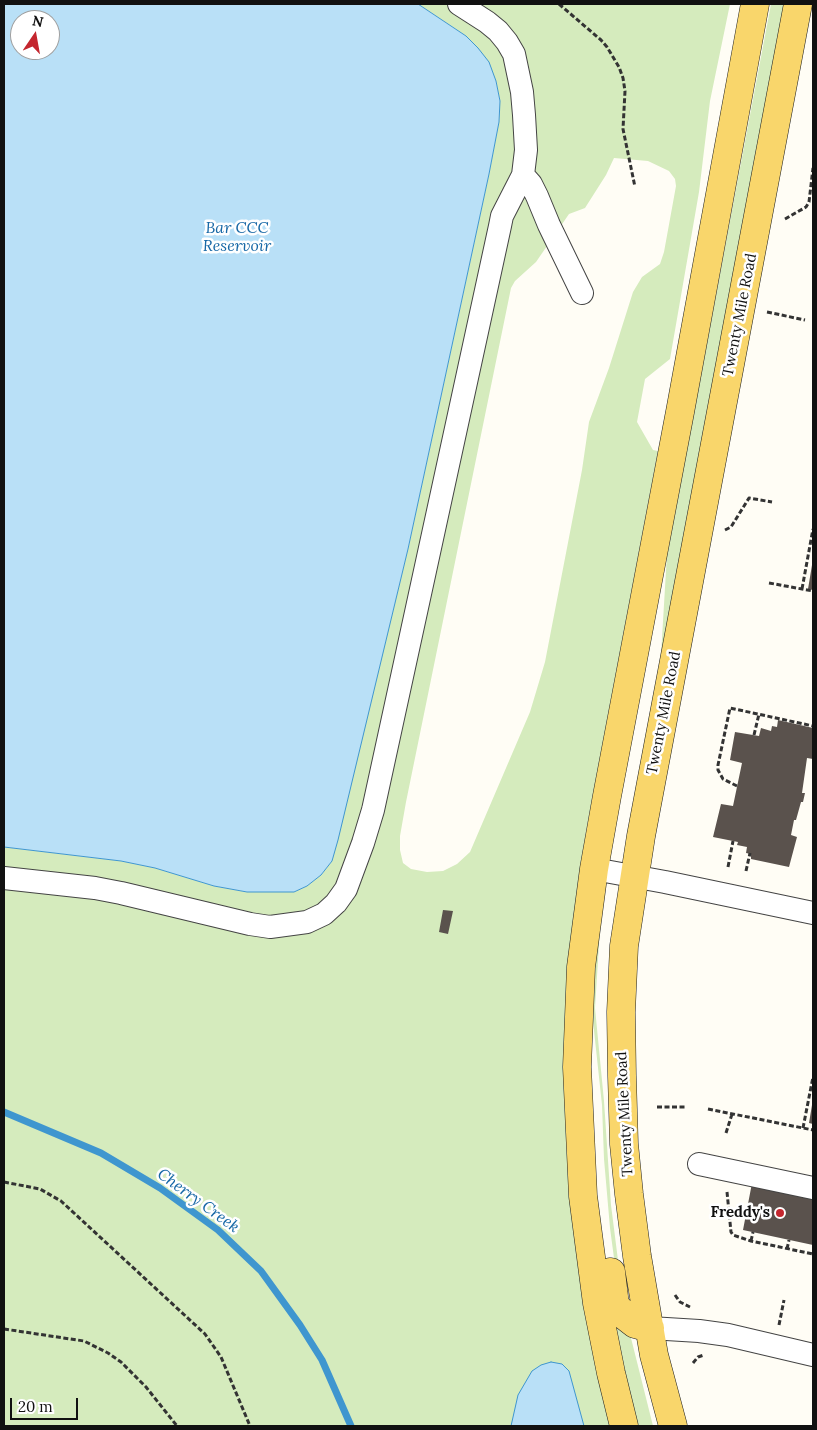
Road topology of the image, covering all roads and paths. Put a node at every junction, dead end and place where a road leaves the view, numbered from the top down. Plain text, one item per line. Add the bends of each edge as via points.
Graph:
1 (459, 4) edge
2 (559, 4) edge
3 (755, 4) edge
4 (798, 4) edge
5 (813, 168) edge
6 (523, 175) junction
7 (635, 187) dead end
8 (785, 219) dead end
9 (582, 292) dead end
10 (767, 312) dead end
11 (805, 320) dead end
12 (772, 502) dead end
13 (813, 529) edge
14 (725, 530) dead end
15 (769, 582) dead end
16 (802, 589) junction
17 (813, 591) edge
18 (759, 714) junction
19 (813, 726) edge
20 (754, 735) dead end
21 (737, 786) dead end
22 (732, 841) dead end
23 (750, 854) dead end
24 (728, 867) dead end
25 (594, 869) junction
26 (746, 871) dead end
27 (634, 876) junction
28 (4, 878) edge
29 (813, 913) edge
30 (813, 1077) edge
31 (577, 1087) junction
32 (657, 1107) dead end
33 (685, 1107) dead end
34 (708, 1109) dead end
35 (732, 1114) junction
36 (803, 1128) junction
37 (813, 1130) edge
38 (726, 1133) dead end
39 (698, 1164) dead end
40 (4, 1182) edge
41 (726, 1186) dead end
42 (813, 1188) edge
43 (753, 1232) dead end
44 (789, 1240) dead end
45 (751, 1241) junction
46 (787, 1249) junction
47 (813, 1254) edge
48 (784, 1300) dead end
49 (650, 1328) junction
50 (778, 1328) dead end
51 (4, 1330) edge
52 (813, 1355) edge
53 (177, 1426) edge
54 (250, 1426) edge
55 (624, 1426) edge
56 (673, 1426) edge

1 - 6 street via 498,31 514,54 524,115 526,150
2 - 7 path via 601,40 624,78 623,130
3 - 25 main road
4 - 27 main road, Twenty Mile Road
5 - 8 path via 809,202
6 - 9 street via 532,184
6 - 28 street via 500,226 369,826 346,889 336,903 324,914 307,922 270,927 95,888
10 - 11 path
12 - 14 path via 748,498 731,528
13 - 16 path
15 - 16 path
16 - 17 path
18 - 19 path
18 - 20 path
18 - 21 path via 730,708 718,770 726,782
22 - 24 path
23 - 26 path
25 - 27 street
25 - 31 main road via 581,967
27 - 29 street
27 - 49 main road, Twenty Mile Road via 622,976 622,1095 632,1226
30 - 36 path
31 - 49 main road via 596,1112 602,1213 615,1305 635,1324
31 - 55 main road via 590,1257 605,1347
32 - 33 path
34 - 35 path
35 - 36 path
35 - 38 path
36 - 37 path
39 - 42 street
40 - 54 path via 40,1189 61,1201 205,1334 221,1357
41 - 45 path via 730,1232
43 - 45 path
44 - 46 path
45 - 46 path
46 - 47 path
48 - 50 path
49 - 52 street via 728,1335
49 - 56 main road, Twenty Mile Road
51 - 53 path via 77,1340 96,1346 121,1362

